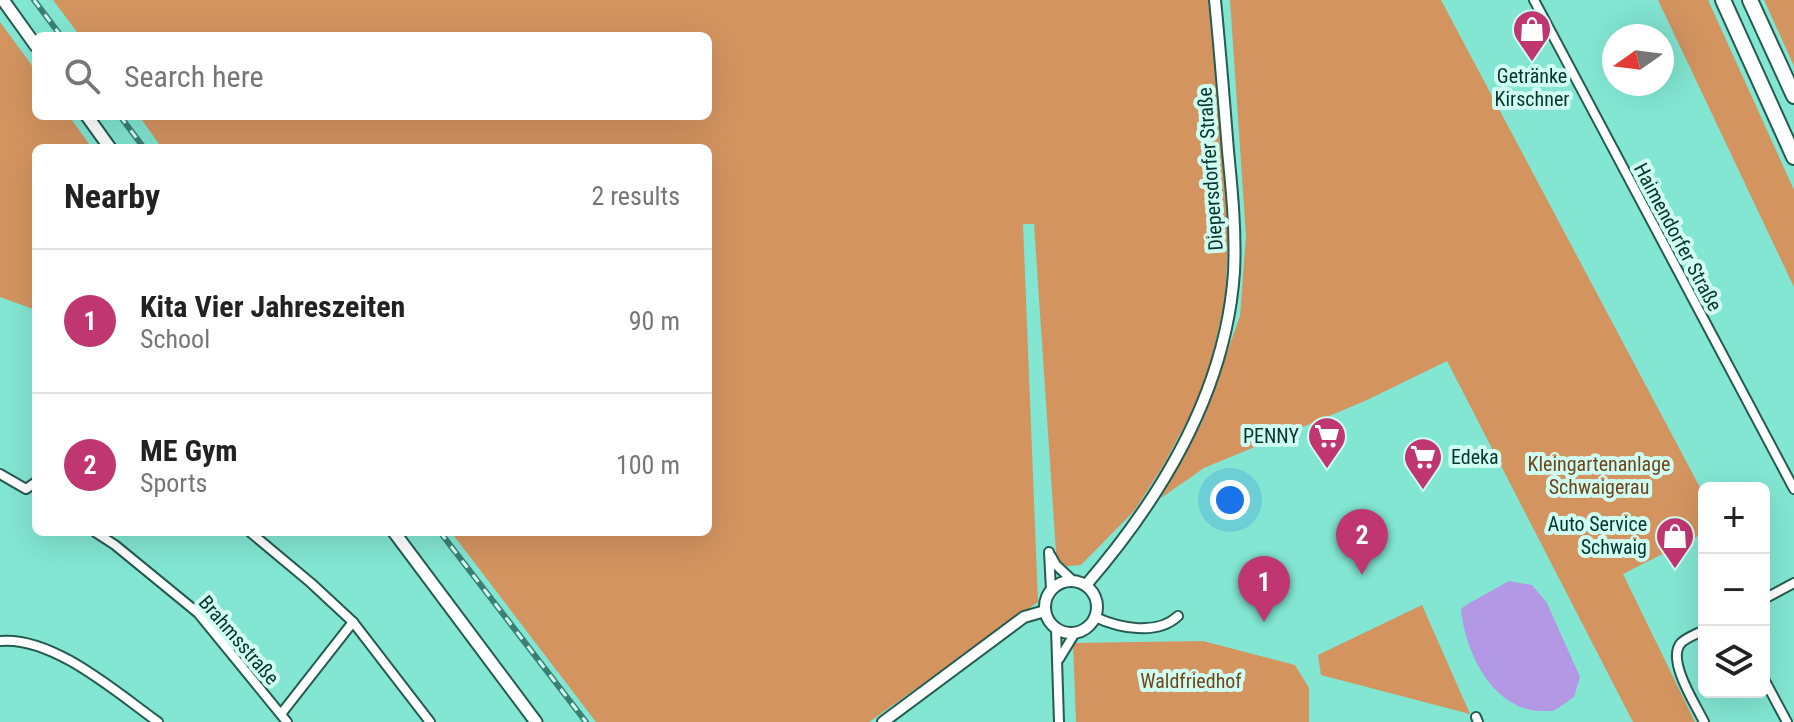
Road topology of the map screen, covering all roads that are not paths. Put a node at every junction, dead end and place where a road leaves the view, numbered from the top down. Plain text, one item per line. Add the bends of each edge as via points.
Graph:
1 (3, 0) edge
2 (1217, 0) edge
3 (1534, 0) edge
4 (1723, 0) edge
5 (1750, 0) edge
6 (32, 40) edge
7 (1794, 96) edge
8 (90, 120) edge
9 (107, 144) edge
10 (1794, 157) edge
11 (0, 474) edge
12 (32, 485) edge
13 (26, 489) junction
14 (1794, 489) edge
15 (32, 493) edge
16 (101, 536) edge
17 (255, 536) edge
18 (397, 536) edge
19 (1072, 580) junction
20 (1794, 583) edge
21 (1086, 585) junction
22 (1051, 590) junction
23 (1770, 596) edge
24 (1045, 611) junction
25 (1178, 616) dead end
26 (1095, 617) junction
27 (353, 622) junction
28 (1056, 628) junction
29 (1075, 633) junction
30 (1698, 633) edge
31 (0, 641) edge
32 (1058, 660) junction
33 (1770, 690) edge
34 (284, 718) edge
35 (158, 722) edge
36 (430, 722) edge
37 (538, 722) edge
38 (883, 722) edge
39 (1059, 722) edge
40 (1704, 722) edge
41 (1787, 722) edge

1 - 6 main road
2 - 21 street, Diepersdorfer Straße via 1234,219 1226,331 1187,440 1119,547
3 - 14 street, Haimendorfer Straße
4 - 10 highway
5 - 7 highway
8 - 9 main road
11 - 13 street
12 - 13 street
13 - 15 street
16 - 34 street, Brahmsstraße via 198,613
17 - 27 street
18 - 37 main road
19 - 21 street
19 - 22 street
19 - 22 street via 1049,552
20 - 23 street
21 - 26 street via 1096,600
22 - 24 street
24 - 28 street
24 - 38 street via 1024,617
25 - 26 street via 1157,627 1129,628
26 - 29 street
27 - 34 street, Brahmsstraße
27 - 36 street
28 - 29 street
28 - 32 street
29 - 32 street
30 - 40 street via 1683,641 1676,658
31 - 35 street via 55,651
32 - 39 street
33 - 41 street

